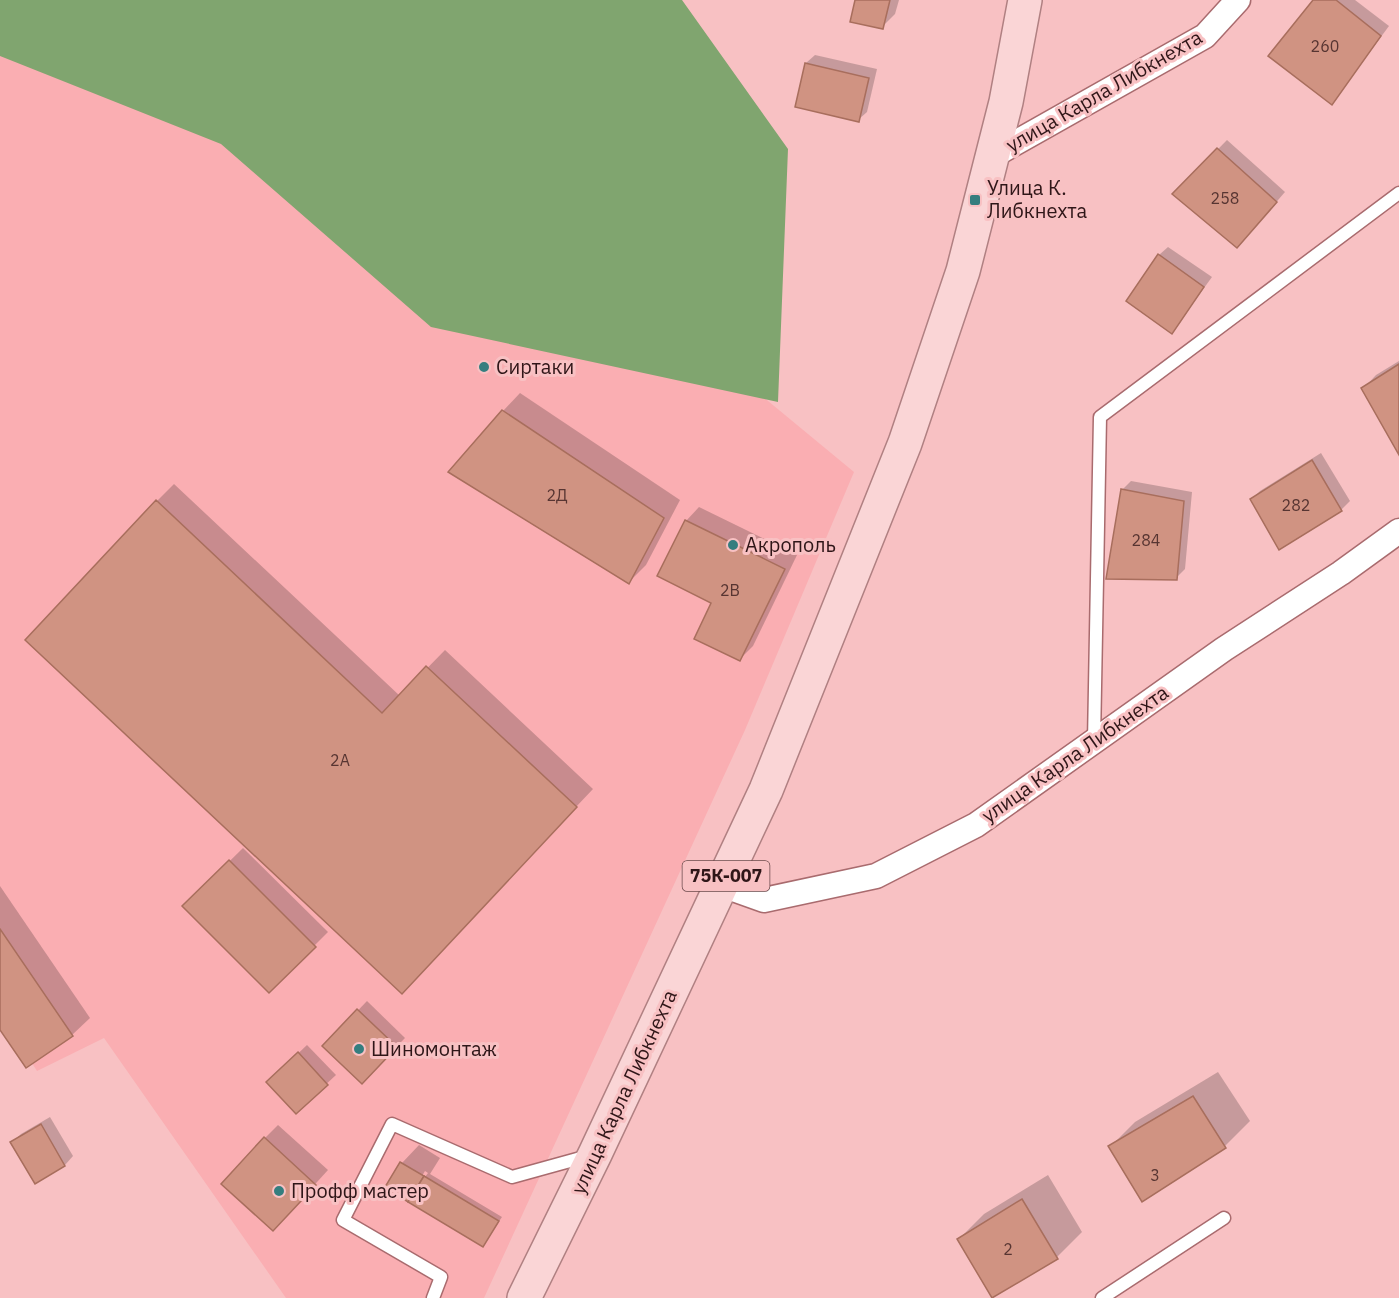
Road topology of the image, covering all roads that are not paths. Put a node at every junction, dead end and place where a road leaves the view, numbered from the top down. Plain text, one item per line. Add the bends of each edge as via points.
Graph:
1 (1025, 0) edge
2 (1238, 0) edge
3 (994, 155) junction
4 (1399, 193) edge
5 (1399, 531) edge
6 (1094, 741) junction
7 (722, 885) junction
8 (595, 1154) junction
9 (1224, 1218) dead end
10 (433, 1298) edge
11 (524, 1298) edge
12 (1102, 1298) edge

1 - 3 main road, 75К-007
2 - 3 street, улица Карла Либкнехта via 1205,36
3 - 7 main road, улица Карла Либкнехта / 75К-007 via 963,270 904,444 766,790
4 - 6 lane via 1100,417
5 - 6 street, улица Карла Либкнехта
6 - 7 street, улица Карла Либкнехта via 976,825 876,876 764,900
7 - 8 main road, улица Карла Либкнехта / 75К-007
8 - 10 lane via 512,1177 392,1124 343,1220 441,1277
8 - 11 main road, улица Карла Либкнехта / 75К-007
9 - 12 lane

